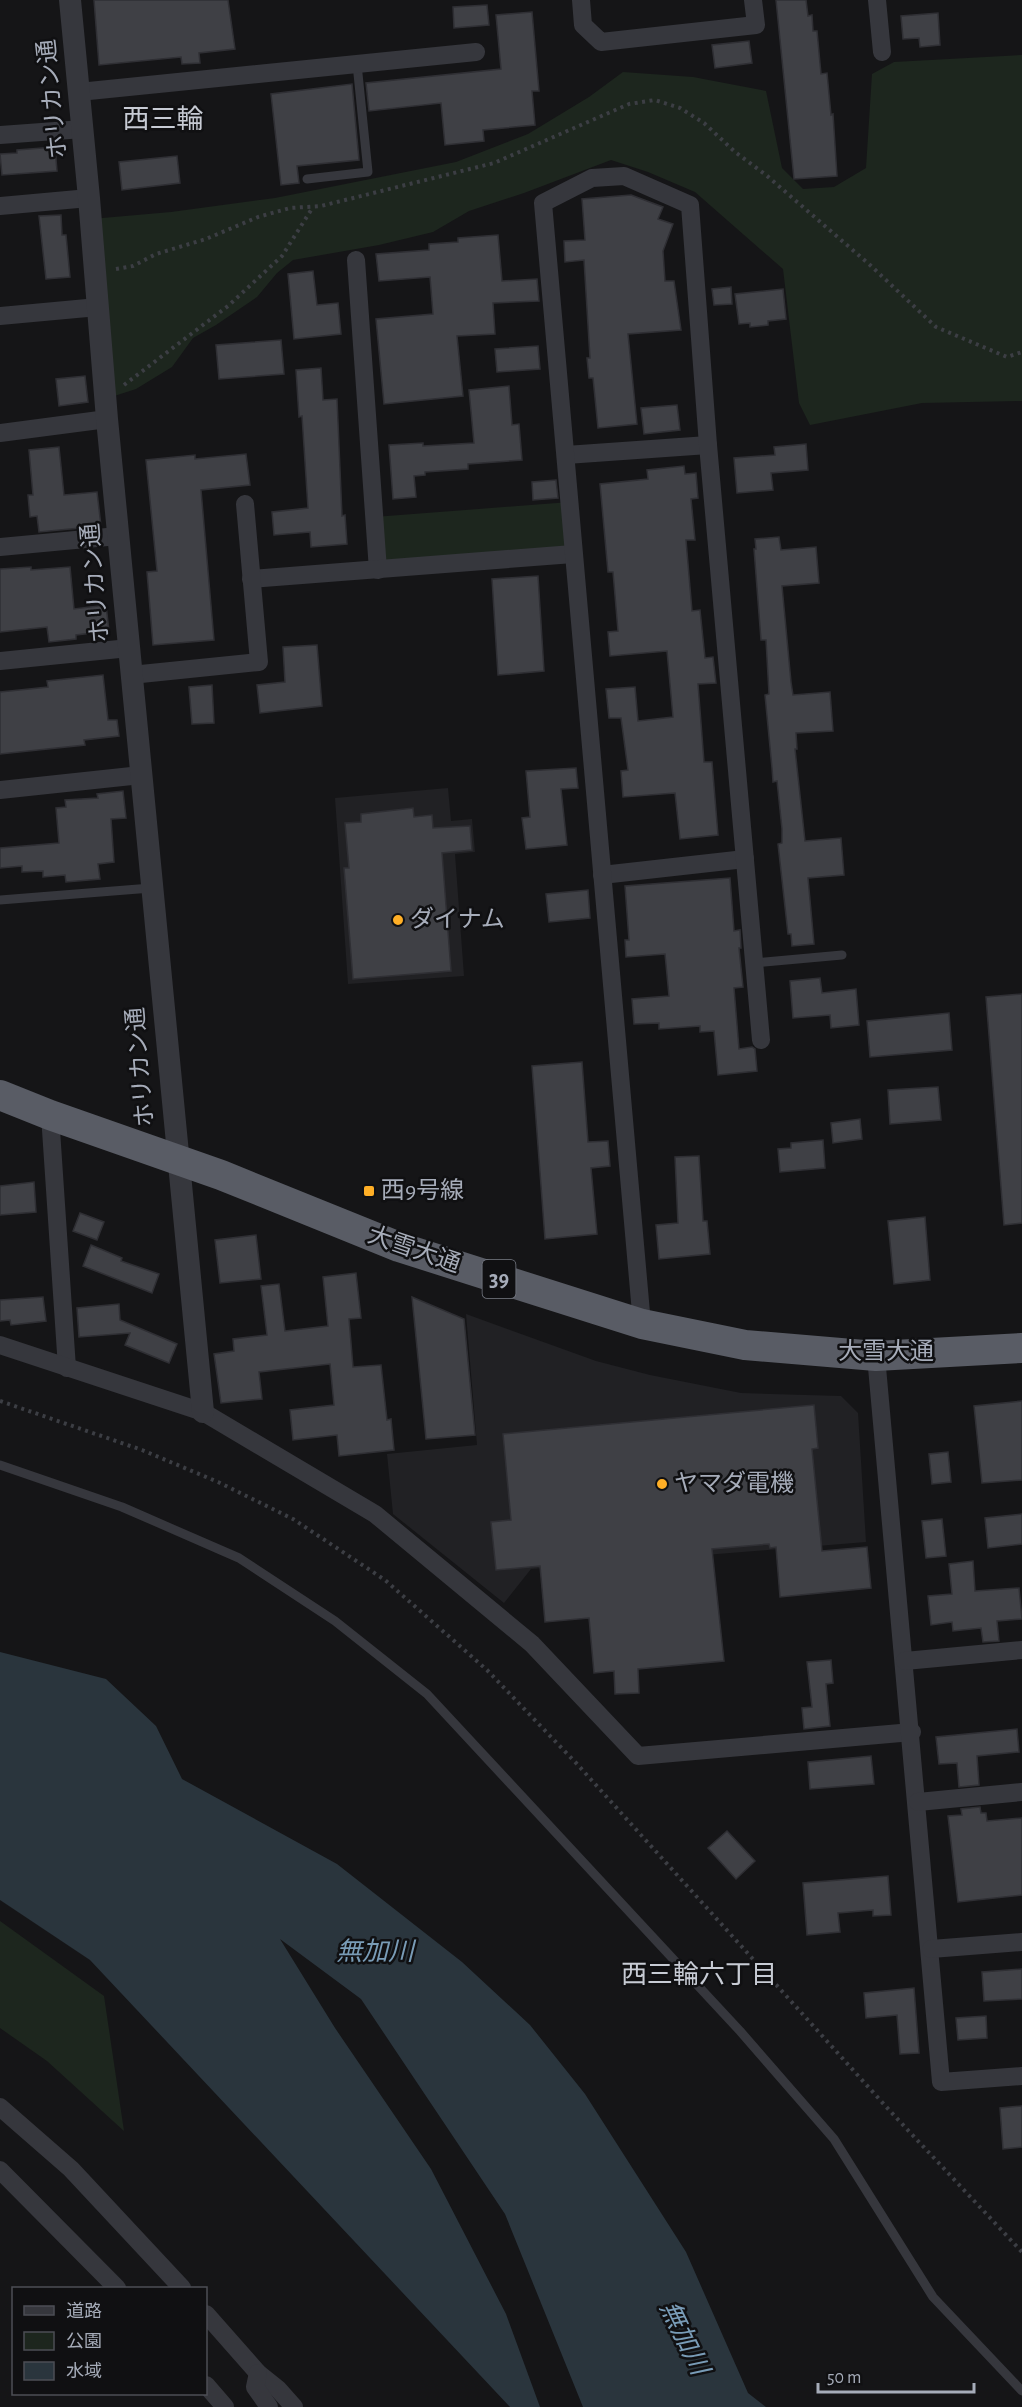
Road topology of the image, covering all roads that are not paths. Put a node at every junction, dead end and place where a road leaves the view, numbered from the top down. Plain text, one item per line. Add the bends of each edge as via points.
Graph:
1 (70, 0) edge
2 (581, 0) edge
3 (753, 0) edge
4 (877, 0) edge
5 (476, 52) dead end
6 (882, 52) dead end
7 (357, 64) junction
8 (79, 92) junction
9 (83, 129) junction
10 (0, 135) edge
11 (307, 179) dead end
12 (89, 198) junction
13 (0, 206) edge
14 (356, 261) dead end
15 (98, 308) junction
16 (0, 316) edge
17 (107, 419) junction
18 (0, 433) edge
19 (708, 445) junction
20 (566, 455) junction
21 (245, 504) dead end
22 (118, 536) junction
23 (0, 547) edge
24 (573, 554) junction
25 (378, 570) junction
26 (251, 579) junction
27 (129, 648) junction
28 (0, 661) edge
29 (131, 675) junction
30 (141, 775) junction
31 (0, 790) edge
32 (745, 859) junction
33 (602, 874) junction
34 (152, 888) junction
35 (0, 900) edge
36 (842, 955) dead end
37 (754, 963) junction
38 (761, 1040) dead end
39 (0, 1095) edge
40 (50, 1115) junction
41 (177, 1160) junction
42 (642, 1324) junction
43 (0, 1345) edge
44 (1022, 1348) edge
45 (876, 1356) junction
46 (68, 1368) junction
47 (203, 1412) junction
48 (0, 1466) edge
49 (1022, 1650) edge
50 (905, 1661) junction
51 (912, 1732) junction
52 (1022, 1792) edge
53 (918, 1802) junction
54 (1022, 1942) edge
55 (931, 1949) junction
56 (1022, 2076) edge
57 (0, 2107) edge
58 (0, 2170) edge
59 (115, 2287) edge
60 (180, 2287) edge
61 (207, 2315) edge
62 (258, 2373) junction
63 (207, 2386) edge
64 (1022, 2391) edge
65 (225, 2407) edge
66 (269, 2407) edge
67 (294, 2407) edge

1 - 8 street, ホリカン通
2 - 3 street via 583,25 601,42 756,25
4 - 6 street
5 - 7 street
7 - 8 street
7 - 11 lane via 368,172
8 - 9 street, ホリカン通
9 - 10 street
9 - 12 street, ホリカン通
12 - 13 street
12 - 15 street, ホリカン通
14 - 25 street
15 - 16 street
15 - 17 street, ホリカン通
17 - 18 street
17 - 22 street, ホリカン通
19 - 20 street
19 - 20 street via 690,205 624,176 592,178 543,203
19 - 32 street
20 - 24 street
21 - 26 street
22 - 23 street
22 - 27 street, ホリカン通
24 - 25 street
24 - 33 street
25 - 26 street
26 - 29 street via 259,662
27 - 28 street
27 - 29 street, ホリカン通
29 - 30 street, ホリカン通
30 - 31 street
30 - 34 street, ホリカン通
32 - 33 street
32 - 37 street
33 - 42 street
34 - 35 lane
34 - 41 street, ホリカン通
36 - 37 lane
37 - 38 street
39 - 40 highway, 大雪大通 / 39
40 - 41 highway, 大雪大通 / 39
40 - 46 street
41 - 42 highway, 大雪大通 / 39 via 399,1246
41 - 47 street
42 - 45 highway, 大雪大通 / 39 via 745,1345
43 - 46 street
44 - 45 highway, 大雪大通 / 39
45 - 50 street
46 - 47 street
47 - 51 street via 375,1514 532,1644 638,1756
48 - 64 lane via 122,1507 239,1558 335,1621 427,1694 740,2031 834,2139 933,2297
49 - 50 street
50 - 51 street
51 - 53 street
52 - 53 street
53 - 55 street
54 - 55 street
55 - 56 street via 942,2082
57 - 60 street via 71,2169
58 - 59 street
61 - 62 street
62 - 66 street via 255,2387
62 - 67 street
63 - 65 street

